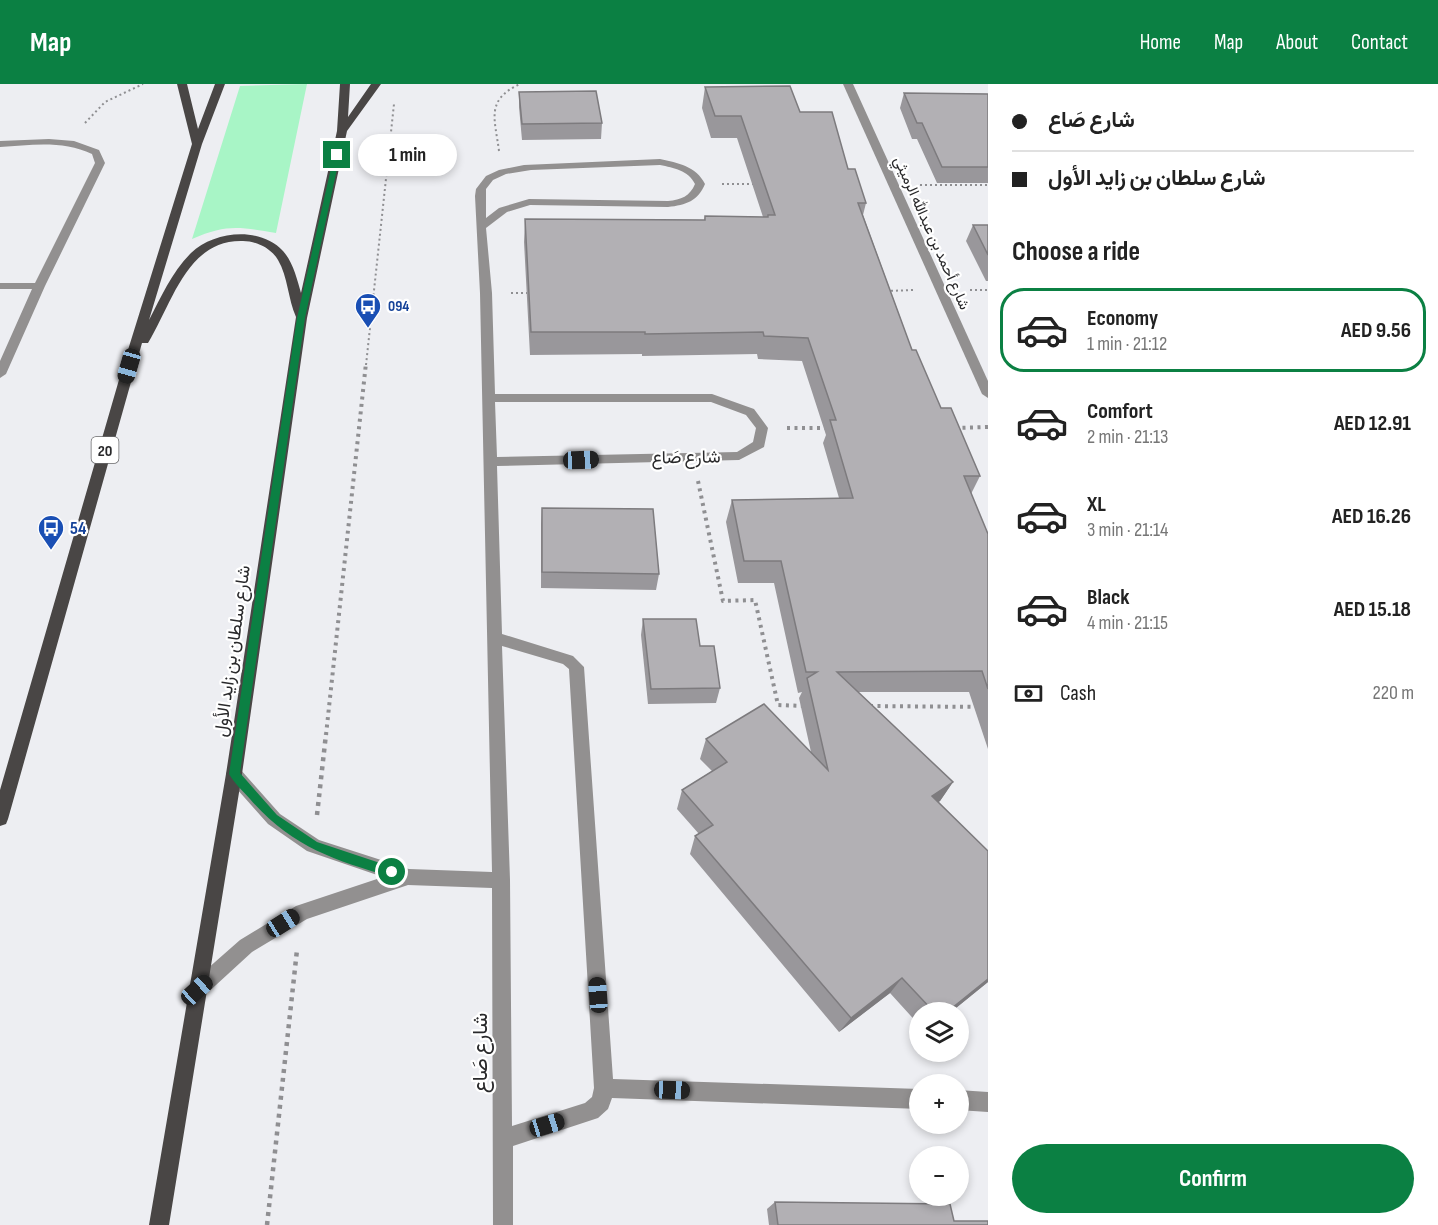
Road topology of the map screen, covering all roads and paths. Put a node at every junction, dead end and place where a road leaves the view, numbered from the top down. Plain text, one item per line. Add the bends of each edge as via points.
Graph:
1 (143, 84) edge
2 (182, 84) edge
3 (220, 84) edge
4 (345, 84) edge
5 (376, 84) edge
6 (520, 84) edge
7 (848, 84) edge
8 (395, 97) dead end
9 (342, 131) junction
10 (68, 142) junction
11 (0, 144) edge
12 (197, 144) junction
13 (501, 172) junction
14 (700, 184) junction
15 (757, 184) edge
16 (894, 184) junction
17 (988, 184) edge
18 (482, 226) junction
19 (0, 286) edge
20 (39, 286) junction
21 (941, 290) junction
22 (988, 290) edge
23 (881, 291) edge
24 (486, 293) junction
25 (534, 293) edge
26 (301, 318) junction
27 (129, 366) junction
28 (0, 374) edge
29 (988, 394) edge
30 (489, 398) junction
31 (988, 427) edge
32 (762, 428) junction
33 (833, 428) edge
34 (952, 428) edge
35 (694, 457) junction
36 (490, 462) junction
37 (495, 638) junction
38 (813, 706) edge
39 (860, 706) edge
40 (988, 707) edge
41 (234, 774) junction
42 (0, 819) edge
43 (314, 846) junction
44 (409, 877) junction
45 (501, 880) junction
46 (302, 912) junction
47 (197, 990) junction
48 (604, 1088) junction
49 (909, 1099) edge
50 (969, 1101) edge
51 (988, 1101) edge
52 (502, 1138) junction
53 (159, 1225) edge
54 (267, 1225) edge
55 (503, 1225) edge

1 - 10 path via 105,102
2 - 12 main road
3 - 12 main road, 20
4 - 9 main road, شارع سلطان بن زايد الأول
5 - 9 main road
6 - 13 path via 499,95 495,105
7 - 16 street, شارع أحمد بن عبدالله الرميثي
8 - 43 path
9 - 26 main road, شارع سلطان بن زايد الأول
10 - 11 street
10 - 20 street via 96,152 100,163
12 - 27 main road, 20
13 - 14 street via 531,167 660,162 683,167
13 - 18 street, شارع صَاع via 482,188
14 - 15 path
14 - 18 street via 695,195 668,204 529,202 503,210
16 - 17 path
16 - 21 street, شارع أحمد بن عبدالله الرميثي
18 - 24 street, شارع صَاع
19 - 20 street
20 - 28 street
21 - 22 path
21 - 23 path
21 - 29 street, شارع أحمد بن عبدالله الرميثي
24 - 25 path
24 - 30 street, شارع صَاع
26 - 27 main road via 280,254 263,241 235,237 212,243 194,256
26 - 41 main road, شارع سلطان بن زايد الأول
27 - 42 main road, 20
30 - 32 street via 712,398 750,412
30 - 36 street, شارع صَاع
31 - 34 path
32 - 33 path
32 - 35 street, شارع صَاع via 759,444 739,456
35 - 36 street, شارع صَاع
35 - 38 path via 723,601 755,600 778,705
36 - 37 street, شارع صَاع
37 - 45 street, شارع صَاع
37 - 48 street via 568,660 576,667
39 - 40 path
41 - 43 street via 274,819
41 - 47 main road, شارع سلطان بن زايد الأول
43 - 44 street
44 - 45 street
44 - 46 street
45 - 52 street, شارع صَاع
46 - 47 street via 246,946
46 - 54 path
47 - 53 main road, شارع سلطان بن زايد الأول
48 - 49 street
48 - 52 street via 602,1102 591,1111
50 - 51 street
52 - 55 street, شارع صَاع

